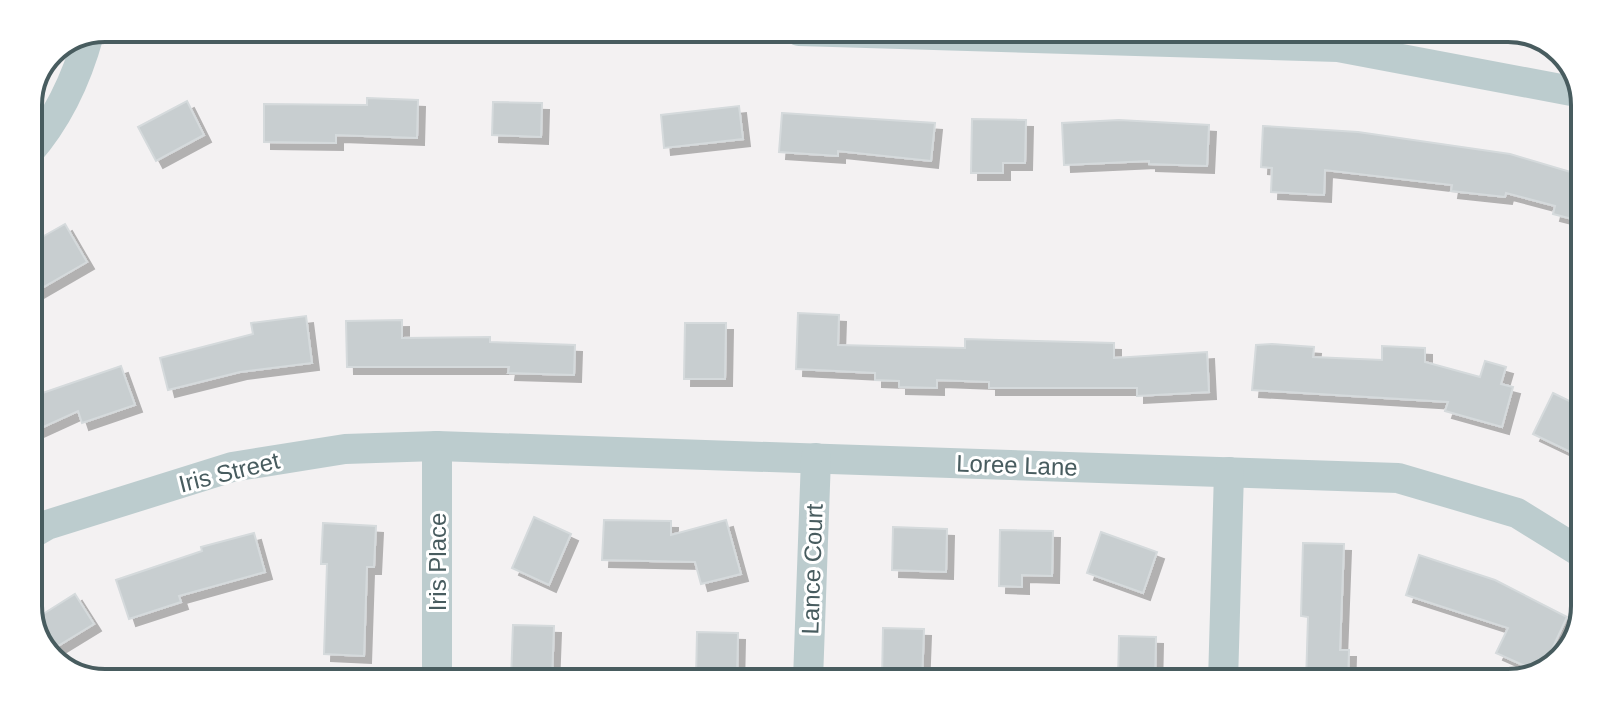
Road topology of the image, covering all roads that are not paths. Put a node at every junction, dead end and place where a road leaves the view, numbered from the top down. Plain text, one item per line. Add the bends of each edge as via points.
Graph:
1 (1348, 42) edge
2 (86, 45) edge
3 (1569, 90) edge
4 (42, 137) edge
5 (437, 446) junction
6 (816, 458) junction
7 (1229, 472) junction
8 (42, 528) edge
9 (1571, 546) edge
10 (437, 669) edge
11 (808, 669) edge
12 (1223, 669) edge

1 - 3 street
2 - 4 street via 80,67
5 - 6 street, Loree Lane
5 - 8 street, Iris Street via 345,449 232,467
5 - 10 street, Iris Place
6 - 7 street, Loree Lane
6 - 11 street, Lance Court
7 - 9 street, Loree Lane via 1398,478 1517,513
7 - 12 street

